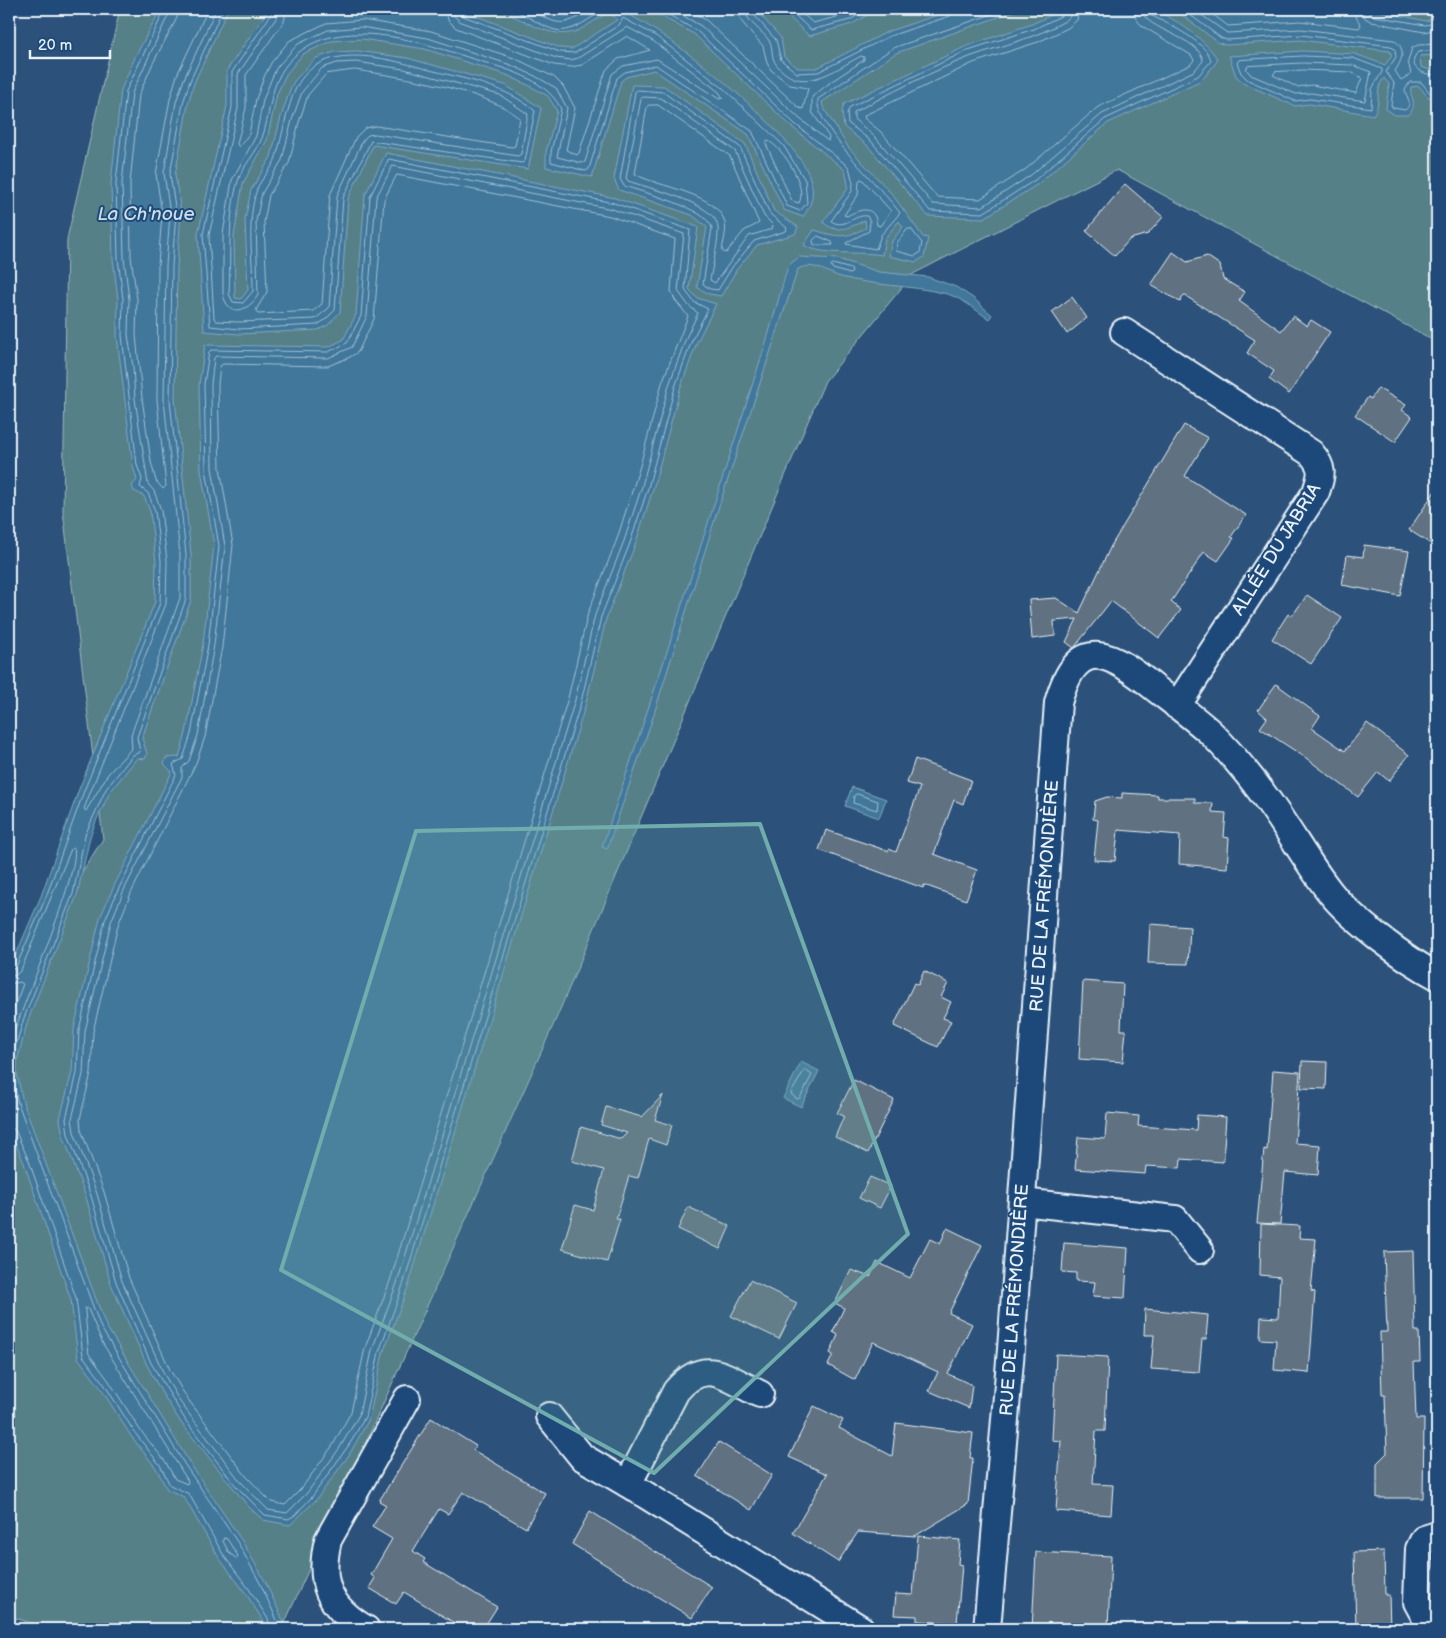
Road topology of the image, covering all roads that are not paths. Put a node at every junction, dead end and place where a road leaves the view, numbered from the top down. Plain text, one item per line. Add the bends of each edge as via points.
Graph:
1 (1124, 332) dead end
2 (1177, 706) junction
3 (1437, 976) edge
4 (1022, 1202) junction
5 (1200, 1250) dead end
6 (760, 1394) dead end
7 (407, 1399) dead end
8 (549, 1416) dead end
9 (628, 1484) junction
10 (1437, 1535) edge
11 (357, 1623) edge
12 (1437, 1624) edge
13 (861, 1629) edge
14 (987, 1629) edge

1 - 2 street, ALLÉE DU JABRIA via 1311,453 1320,463 1322,476 1316,492
2 - 3 street, RUE DE LA FRÉMONDIÈRE via 1210,732 1260,791 1331,894 1373,931
2 - 4 street, RUE DE LA FRÉMONDIÈRE via 1128,666 1105,655 1087,656 1073,666 1063,684 1058,703
4 - 5 street via 1175,1220
4 - 14 street, RUE DE LA FRÉMONDIÈRE
6 - 9 street via 715,1373 700,1371 688,1378 676,1391
7 - 11 street via 328,1540 324,1576 328,1591
8 - 9 street via 582,1457
9 - 13 street
10 - 12 street via 1424,1539 1418,1549 1417,1602 1429,1624

